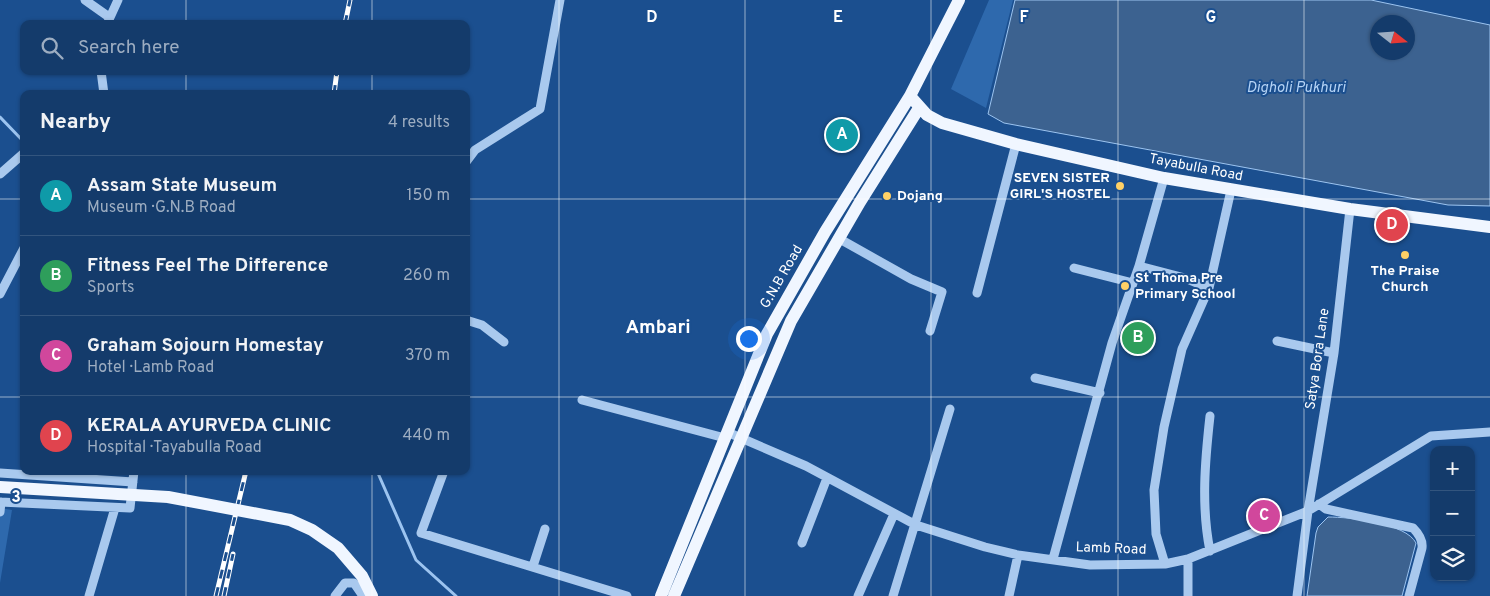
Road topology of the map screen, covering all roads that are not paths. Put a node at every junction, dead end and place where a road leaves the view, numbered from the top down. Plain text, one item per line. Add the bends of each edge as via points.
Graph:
1 (85, 0) edge
2 (118, 0) edge
3 (560, 0) edge
4 (958, 0) edge
5 (107, 20) edge
6 (108, 20) edge
7 (102, 75) edge
8 (103, 90) edge
9 (910, 96) junction
10 (920, 108) junction
11 (1016, 144) junction
12 (20, 156) edge
13 (470, 157) edge
14 (0, 174) edge
15 (1164, 178) junction
16 (1231, 190) junction
17 (1350, 209) junction
18 (1490, 227) edge
19 (838, 238) junction
20 (20, 256) edge
21 (1139, 266) junction
22 (1074, 268) dead end
23 (1133, 283) junction
24 (1209, 288) junction
25 (0, 294) edge
26 (977, 294) dead end
27 (470, 321) edge
28 (930, 331) dead end
29 (1277, 340) dead end
30 (504, 342) dead end
31 (1334, 353) junction
32 (1035, 378) dead end
33 (1100, 393) junction
34 (582, 400) dead end
35 (950, 409) dead end
36 (1210, 416) dead end
37 (1490, 432) edge
38 (726, 435) junction
39 (742, 437) junction
40 (0, 473) edge
41 (20, 473) edge
42 (56, 475) edge
43 (134, 475) edge
44 (443, 475) edge
45 (827, 478) junction
46 (133, 482) junction
47 (0, 487) edge
48 (1, 502) edge
49 (1319, 504) junction
50 (115, 508) junction
51 (1308, 511) junction
52 (0, 512) edge
53 (894, 514) junction
54 (916, 525) junction
55 (545, 529) dead end
56 (802, 544) dead end
57 (1210, 551) junction
58 (1018, 555) junction
59 (1053, 559) junction
60 (1188, 559) junction
61 (1165, 564) junction
62 (533, 566) junction
63 (89, 596) edge
64 (335, 596) edge
65 (363, 596) edge
66 (372, 596) edge
67 (627, 596) edge
68 (661, 596) edge
69 (674, 596) edge
70 (858, 596) edge
71 (893, 596) edge
72 (1009, 596) edge
73 (1188, 596) edge
74 (1297, 596) edge
75 (1408, 596) edge

1 - 5 street
2 - 6 street
3 - 13 street via 540,109 475,150
4 - 9 main road, G.N.B Road
7 - 8 street
9 - 10 main road, Tayabulla Road
9 - 38 main road, G.N.B Road via 825,232 767,334
10 - 11 main road, Tayabulla Road via 942,123
10 - 19 main road
11 - 15 main road, Tayabulla Road
11 - 26 street
12 - 14 street
15 - 16 main road, Tayabulla Road
15 - 21 street
16 - 17 main road, Tayabulla Road
16 - 24 street
17 - 18 main road, Tayabulla Road
17 - 31 street, Satya Bora Lane
19 - 28 street via 911,279 942,292
19 - 39 main road via 792,320
20 - 25 street
21 - 23 street
21 - 24 street
22 - 23 street
23 - 33 street via 1112,343
24 - 61 street via 1182,349 1164,427 1154,490 1156,534
27 - 30 street via 482,325
29 - 31 street
31 - 51 street, Satya Bora Lane
32 - 33 street
33 - 59 street
34 - 38 street, Lamb Road
35 - 54 street
36 - 57 street via 1204,472
37 - 49 street, Lamb Road via 1432,436
38 - 39 street, Lamb Road
38 - 68 main road, G.N.B Road
39 - 45 street, Lamb Road
39 - 69 main road
40 - 41 street
42 - 46 street
43 - 46 street
44 - 62 street via 421,533
45 - 53 street, Lamb Road
45 - 56 street
46 - 50 street via 130,508
47 - 66 main road, bridge via 168,497 290,520 338,548 362,576
48 - 50 street
48 - 52 street
49 - 51 street, Lamb Road
49 - 75 street via 1326,509 1413,528 1419,534 1422,548
50 - 63 street
51 - 57 street, Lamb Road
51 - 74 street, Satya Bora Lane
53 - 54 street, Lamb Road
53 - 70 street
54 - 58 street, Lamb Road via 985,548
54 - 71 street
55 - 62 street
57 - 60 street, Lamb Road
58 - 59 street, Lamb Road
58 - 72 street
59 - 61 street, Lamb Road via 1090,565
60 - 61 street, Lamb Road
60 - 73 street
62 - 67 street
64 - 65 street via 345,583 354,583

